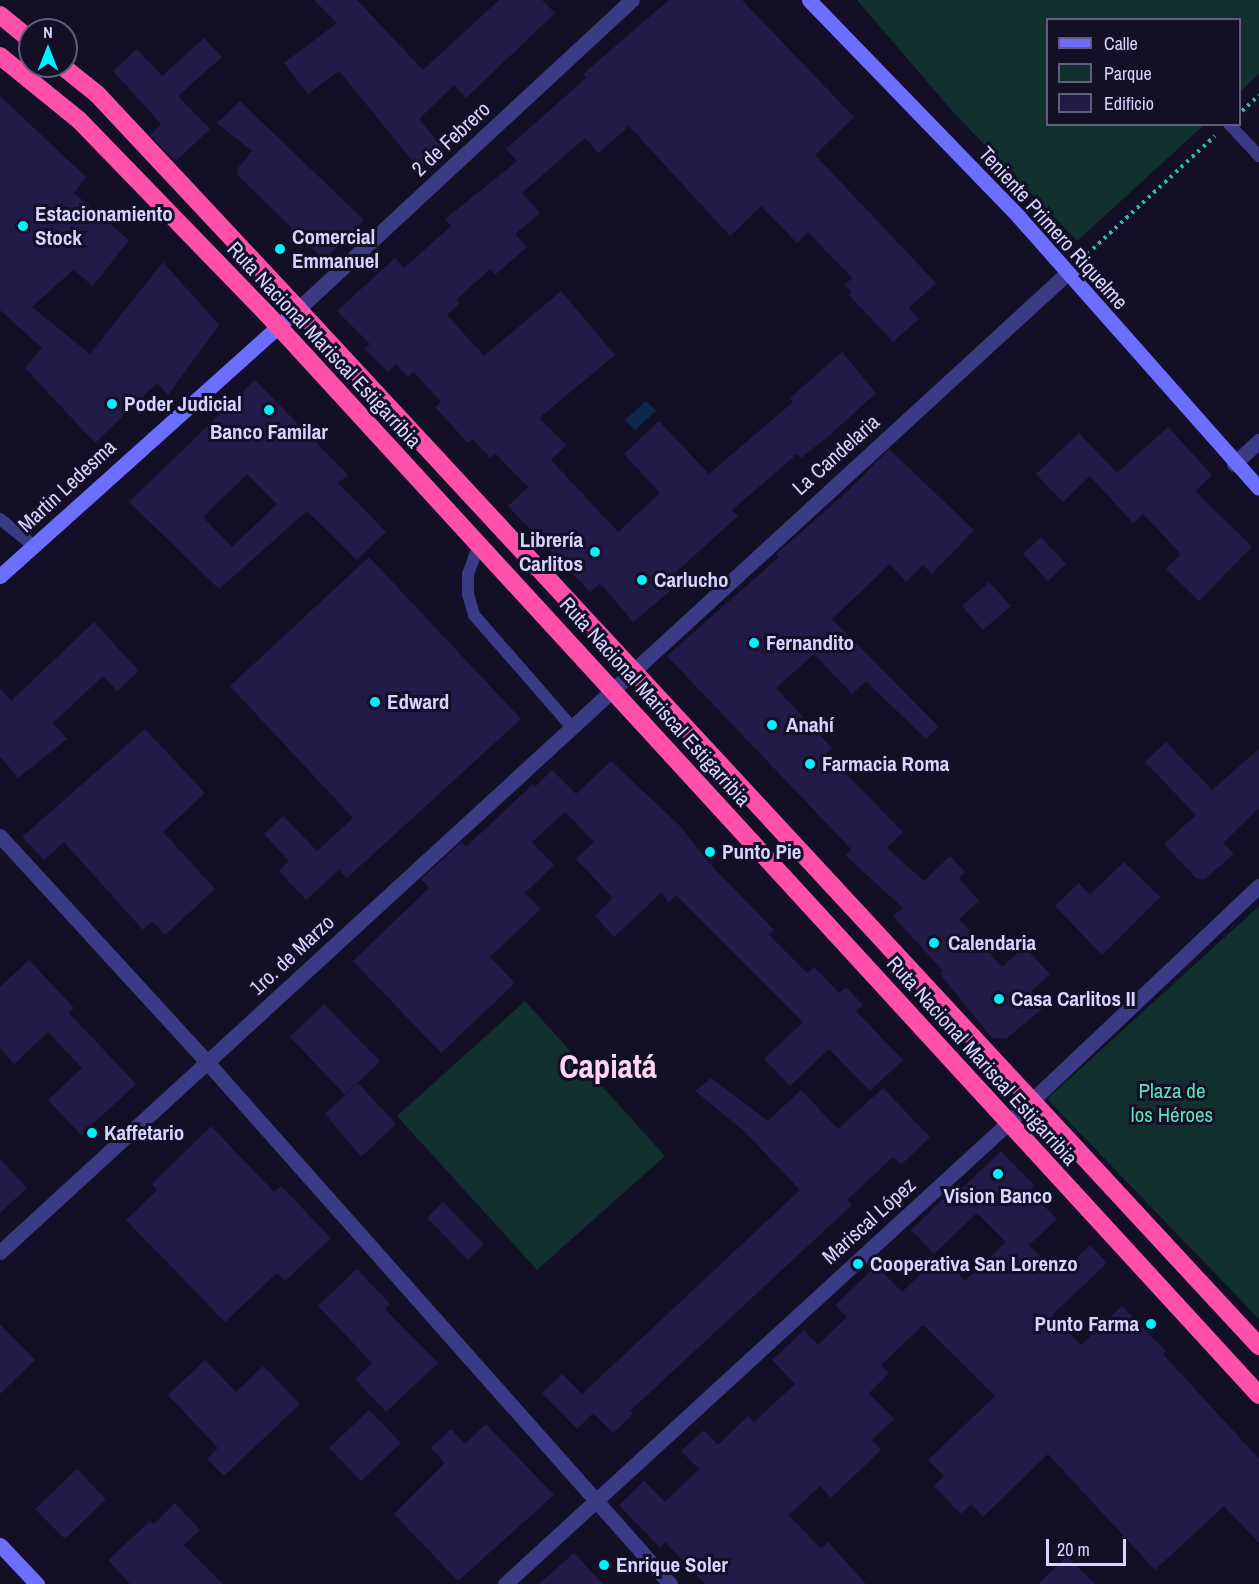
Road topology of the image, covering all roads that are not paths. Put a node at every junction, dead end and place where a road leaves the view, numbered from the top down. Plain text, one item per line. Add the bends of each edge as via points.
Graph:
1 (632, 0) edge
2 (809, 0) edge
3 (0, 15) edge
4 (18, 29) edge
5 (0, 56) edge
6 (77, 78) edge
7 (1224, 128) edge
8 (1259, 156) edge
9 (1066, 274) junction
10 (298, 309) junction
11 (278, 327) junction
12 (1259, 441) edge
13 (1234, 464) junction
14 (1259, 488) edge
15 (0, 519) edge
16 (479, 544) junction
17 (34, 546) junction
18 (0, 576) edge
19 (633, 668) junction
20 (612, 688) junction
21 (571, 726) junction
22 (0, 836) edge
23 (1259, 886) edge
24 (207, 1062) junction
25 (1030, 1101) junction
26 (1008, 1123) junction
27 (0, 1252) edge
28 (1259, 1346) edge
29 (1259, 1395) edge
30 (595, 1500) junction
31 (0, 1545) edge
32 (37, 1584) edge
33 (505, 1584) edge
34 (670, 1584) edge

1 - 10 street, 2 de Febrero
2 - 9 street, Teniente Primero Riquelme via 1018,216
3 - 4 highway
5 - 11 highway, Ruta Nacional Mariscal Estigarribia via 79,120
6 - 10 highway, Ruta Nacional Mariscal Estigarribia via 97,94
7 - 8 lane
9 - 13 street, Teniente Primero Riquelme
9 - 19 street, La Candelaria
10 - 11 street, Martin Ledesma
10 - 19 highway, Ruta Nacional Mariscal Estigarribia
11 - 16 highway, Ruta Nacional Mariscal Estigarribia
11 - 17 street, Martin Ledesma
12 - 13 street
13 - 14 street, Teniente Primero Riquelme
15 - 17 lane
16 - 20 highway, Ruta Nacional Mariscal Estigarribia
16 - 21 lane via 468,574 474,615
17 - 18 street, Martin Ledesma
19 - 20 street, La Candelaria
19 - 25 highway, Ruta Nacional Mariscal Estigarribia
20 - 21 street, 1ro. de Marzo
20 - 26 highway, Ruta Nacional Mariscal Estigarribia
21 - 24 street, 1ro. de Marzo
22 - 24 street
23 - 25 street, Mariscal López
24 - 27 street, 1ro. de Marzo
24 - 30 street
25 - 26 street, Mariscal López
25 - 28 highway, Ruta Nacional Mariscal Estigarribia
26 - 29 highway, Ruta Nacional Mariscal Estigarribia
26 - 30 street, Mariscal López
30 - 33 street, Mariscal López
30 - 34 street
31 - 32 street

